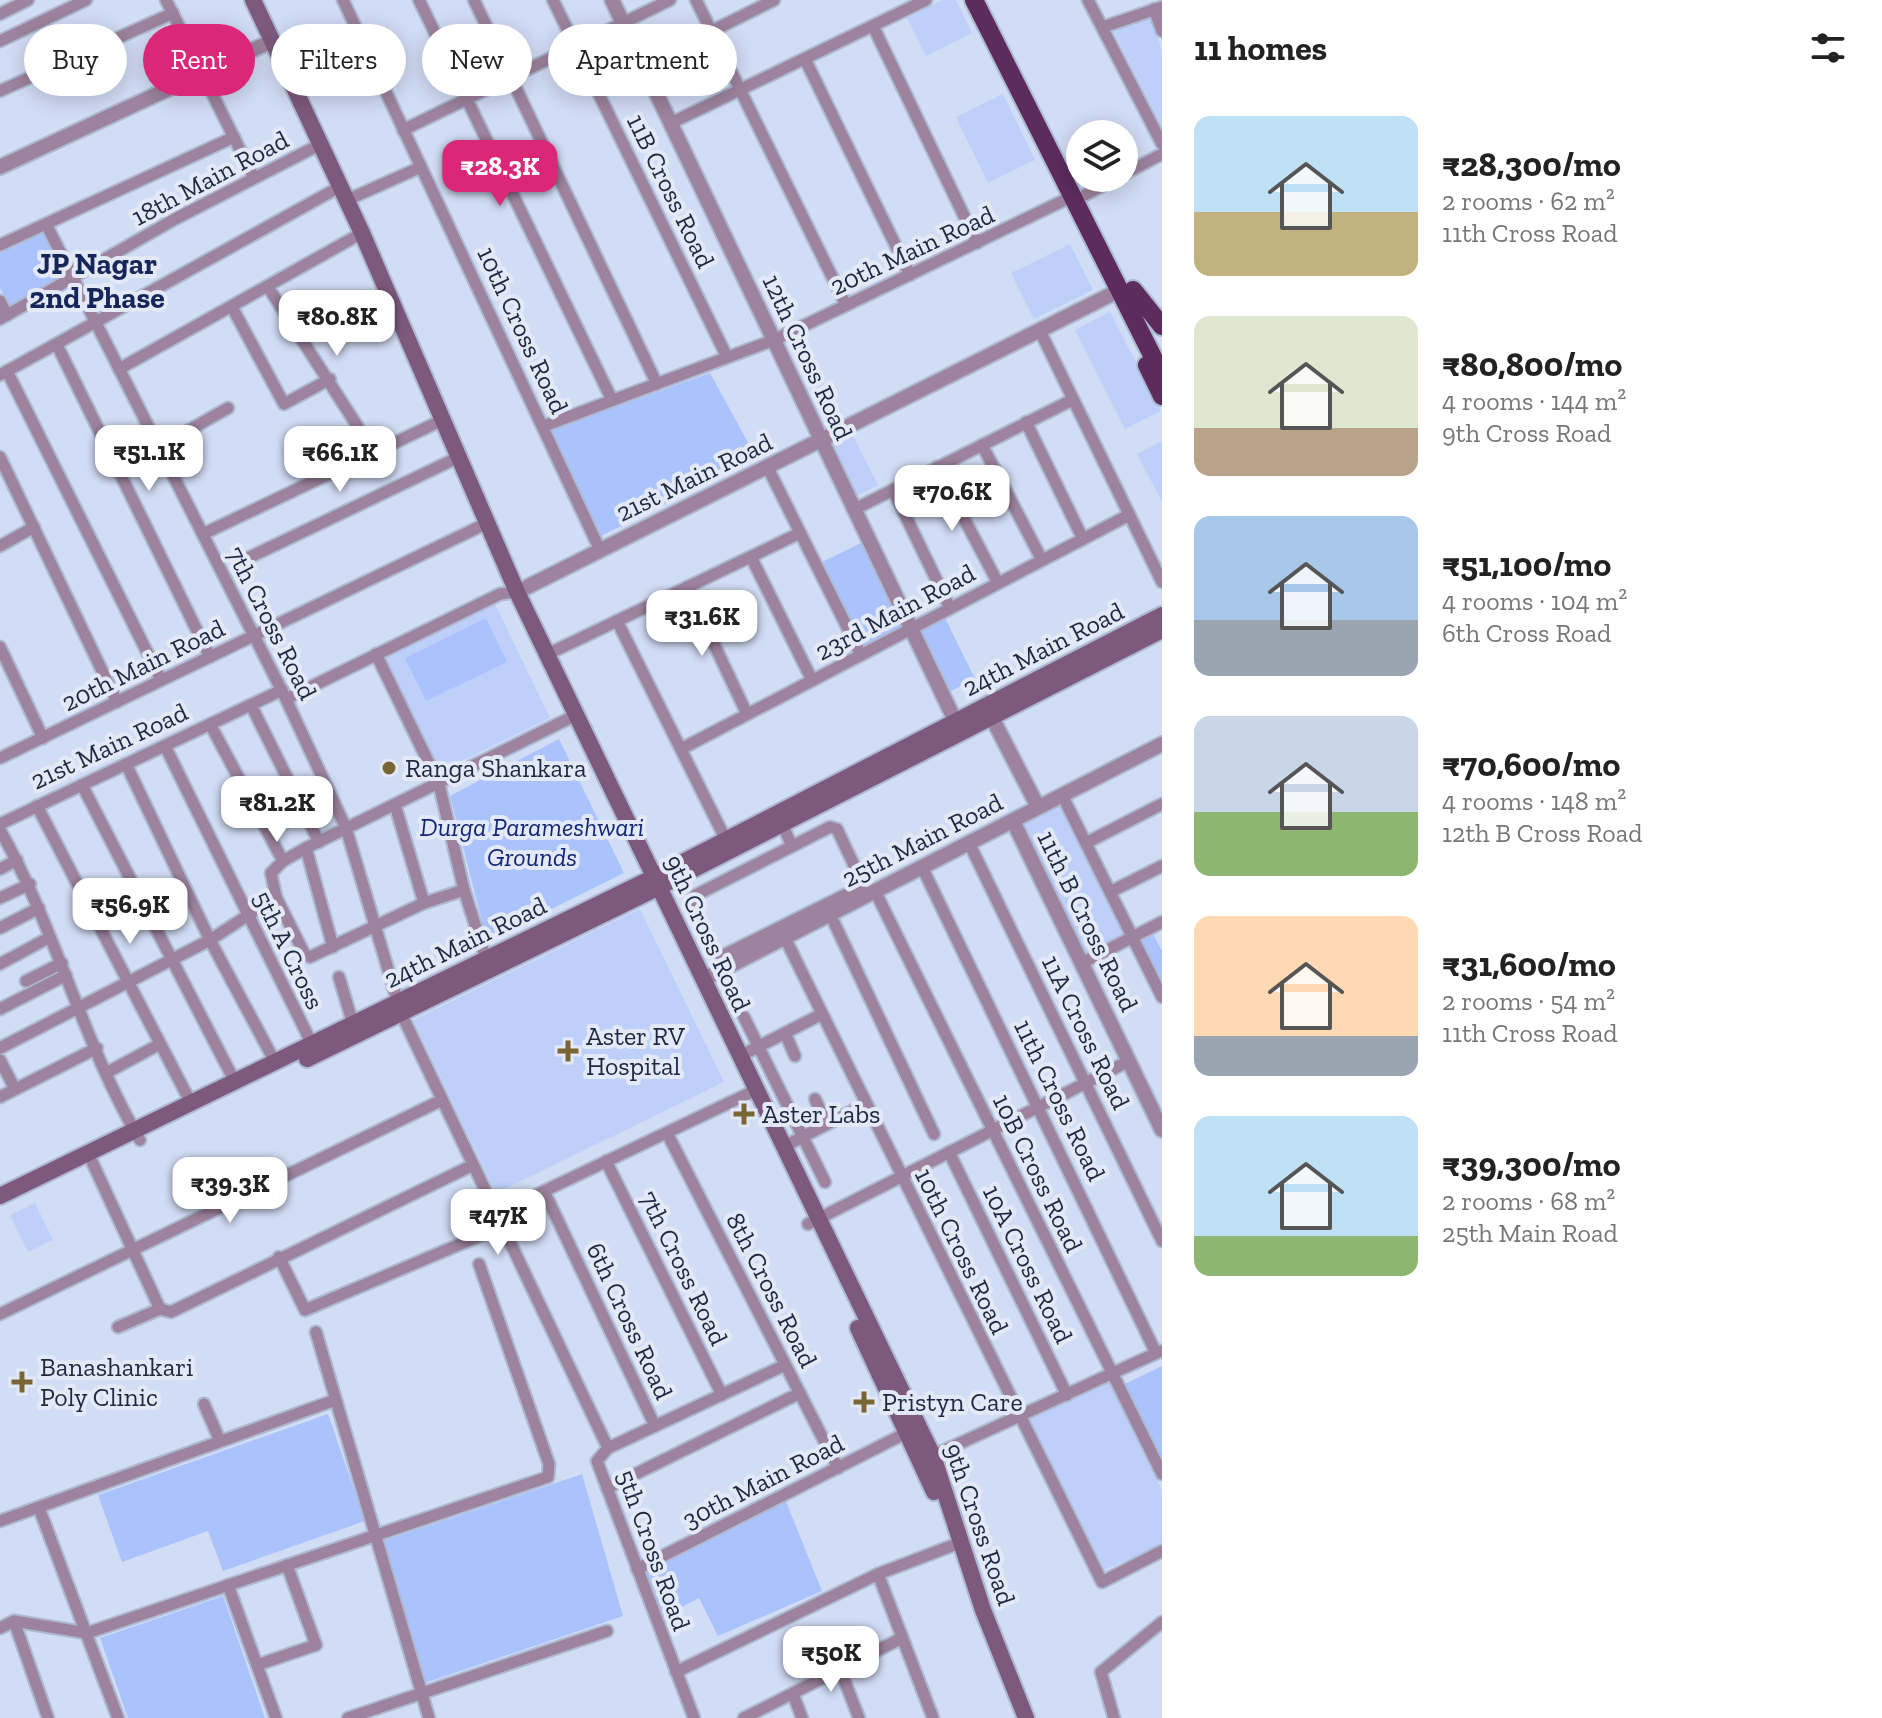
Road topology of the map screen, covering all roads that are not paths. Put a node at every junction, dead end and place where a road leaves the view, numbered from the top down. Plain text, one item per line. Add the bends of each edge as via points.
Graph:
1 (26, 0) edge
2 (86, 0) edge
3 (166, 0) edge
4 (246, 0) edge
5 (253, 0) edge
6 (343, 0) edge
7 (419, 0) edge
8 (474, 0) edge
9 (553, 0) edge
10 (612, 0) edge
11 (670, 0) edge
12 (696, 0) edge
13 (774, 0) edge
14 (926, 0) edge
15 (974, 0) edge
16 (987, 0) edge
17 (1088, 0) edge
18 (1158, 8) edge
19 (173, 13) junction
20 (0, 14) edge
21 (624, 23) junction
22 (179, 24) edge
23 (486, 24) edge
24 (565, 24) edge
25 (708, 24) edge
26 (726, 24) edge
27 (873, 26) junction
28 (1103, 27) junction
29 (1162, 31) edge
30 (0, 41) edge
31 (269, 43) junction
32 (255, 50) edge
33 (805, 59) junction
34 (737, 82) edge
35 (741, 90) junction
36 (0, 91) edge
37 (156, 96) edge
38 (214, 96) edge
39 (472, 96) edge
40 (520, 96) edge
41 (600, 96) edge
42 (466, 99) junction
43 (671, 123) junction
44 (403, 130) junction
45 (234, 137) junction
46 (1162, 144) edge
47 (315, 147) junction
48 (1162, 154) edge
49 (0, 167) edge
50 (421, 167) junction
51 (1138, 167) edge
52 (254, 178) junction
53 (1087, 192) edge
54 (340, 195) junction
55 (1079, 196) junction
56 (46, 224) junction
57 (358, 235) junction
58 (977, 243) junction
59 (0, 245) edge
60 (910, 275) junction
61 (73, 277) junction
62 (268, 287) junction
63 (1125, 292) junction
64 (0, 301) edge
65 (846, 305) junction
66 (232, 307) junction
67 (3, 317) edge
68 (96, 323) junction
69 (1162, 326) edge
70 (1040, 331) junction
71 (774, 340) junction
72 (57, 345) junction
73 (1162, 348) edge
74 (727, 357) junction
75 (119, 369) junction
76 (4, 373) edge
77 (1162, 375) edge
78 (330, 379) junction
79 (657, 384) junction
80 (1162, 396) edge
81 (612, 400) junction
82 (1072, 400) junction
83 (228, 408) dead end
84 (1026, 422) junction
85 (434, 424) junction
86 (544, 426) junction
87 (820, 440) junction
88 (982, 445) junction
89 (159, 447) junction
90 (374, 452) junction
91 (0, 457) edge
92 (454, 460) junction
93 (937, 467) junction
94 (768, 468) junction
95 (893, 490) junction
96 (853, 510) junction
97 (1129, 515) junction
98 (34, 527) junction
99 (479, 527) junction
100 (800, 533) junction
101 (203, 534) junction
102 (1083, 539) junction
103 (0, 546) edge
104 (600, 550) junction
105 (751, 557) junction
106 (246, 559) dead end
107 (1042, 560) junction
108 (1162, 582) edge
109 (998, 583) junction
110 (687, 587) junction
111 (513, 592) junction
112 (950, 608) junction
113 (1162, 615) edge
114 (617, 621) junction
115 (910, 629) junction
116 (1162, 630) edge
117 (254, 636) junction
118 (0, 647) edge
119 (376, 654) junction
120 (548, 654) junction
121 (861, 655) junction
122 (210, 657) junction
123 (6, 673) edge
124 (161, 680) junction
125 (812, 680) junction
126 (284, 694) junction
127 (117, 702) junction
128 (251, 705) junction
129 (989, 711) junction
130 (747, 714) junction
131 (568, 719) junction
132 (210, 724) junction
133 (958, 727) junction
134 (43, 738) junction
135 (1162, 744) edge
136 (165, 746) junction
137 (681, 749) junction
138 (0, 758) edge
139 (126, 764) junction
140 (439, 784) junction
141 (82, 785) junction
142 (1062, 795) junction
143 (1162, 804) edge
144 (395, 805) junction
145 (37, 806) junction
146 (1038, 807) junction
147 (1013, 821) junction
148 (0, 824) edge
149 (782, 824) junction
150 (346, 828) junction
151 (0, 830) edge
152 (726, 840) junction
153 (319, 842) junction
154 (969, 843) junction
155 (1086, 843) junction
156 (792, 846) junction
157 (306, 848) junction
158 (17, 860) junction
159 (283, 861) junction
160 (1162, 866) edge
161 (922, 867) junction
162 (0, 869) edge
163 (30, 884) junction
164 (653, 884) junction
165 (464, 890) junction
166 (875, 891) junction
167 (1110, 892) junction
168 (276, 897) junction
169 (0, 898) edge
170 (424, 903) junction
171 (39, 908) junction
172 (830, 914) junction
173 (248, 918) junction
174 (1162, 922) edge
175 (374, 925) junction
176 (0, 928) edge
177 (50, 937) junction
178 (1133, 937) junction
179 (774, 939) junction
180 (210, 940) junction
181 (333, 947) junction
182 (486, 959) junction
183 (172, 960) junction
184 (1082, 963) junction
185 (0, 964) edge
186 (64, 969) junction
187 (339, 977) dead end
188 (704, 979) junction
189 (26, 981) dead end
190 (129, 982) junction
191 (1162, 997) edge
192 (400, 1008) junction
193 (0, 1009) edge
194 (80, 1009) junction
195 (822, 1014) junction
196 (744, 1017) dead end
197 (353, 1024) junction
198 (785, 1033) junction
199 (160, 1044) junction
200 (312, 1044) junction
201 (759, 1046) junction
202 (0, 1048) edge
203 (97, 1048) junction
204 (740, 1056) junction
205 (795, 1056) dead end
206 (0, 1060) edge
207 (1129, 1061) junction
208 (275, 1062) junction
209 (108, 1072) junction
210 (235, 1082) junction
211 (1087, 1082) junction
212 (15, 1089) junction
213 (752, 1092) junction
214 (0, 1097) edge
215 (815, 1099) dead end
216 (442, 1100) junction
217 (191, 1103) junction
218 (866, 1104) junction
219 (1039, 1106) junction
220 (1160, 1119) edge
221 (827, 1124) junction
222 (992, 1130) junction
223 (667, 1133) junction
224 (934, 1134) dead end
225 (137, 1136) junction
226 (803, 1136) junction
227 (783, 1147) junction
228 (949, 1152) junction
229 (90, 1158) junction
230 (606, 1161) junction
231 (473, 1165) junction
232 (901, 1177) junction
233 (825, 1182) dead end
234 (544, 1191) junction
235 (0, 1196) edge
236 (0, 1208) edge
237 (496, 1214) junction
238 (813, 1222) junction
239 (503, 1226) junction
240 (1162, 1241) edge
241 (133, 1253) junction
242 (279, 1257) junction
243 (479, 1264) dead end
244 (160, 1309) junction
245 (0, 1314) edge
246 (118, 1327) dead end
247 (316, 1332) dead end
248 (1159, 1352) edge
249 (785, 1365) junction
250 (1111, 1374) junction
251 (800, 1393) junction
252 (722, 1395) junction
253 (1067, 1395) junction
254 (335, 1400) junction
255 (204, 1404) dead end
256 (1018, 1417) junction
257 (655, 1426) junction
258 (908, 1432) junction
259 (220, 1441) junction
260 (608, 1448) junction
261 (927, 1458) junction
262 (838, 1468) junction
263 (1162, 1474) edge
264 (607, 1488) junction
265 (39, 1508) junction
266 (0, 1521) edge
267 (375, 1536) junction
268 (954, 1545) junction
269 (1162, 1551) edge
270 (287, 1565) junction
271 (637, 1569) junction
272 (878, 1574) junction
273 (228, 1585) junction
274 (14, 1621) junction
275 (1162, 1622) edge
276 (0, 1628) edge
277 (607, 1631) dead end
278 (87, 1633) junction
279 (902, 1638) junction
280 (257, 1665) junction
281 (840, 1669) junction
282 (676, 1672) junction
283 (422, 1693) junction
284 (793, 1694) junction
285 (749, 1717) edge
286 (48, 1718) edge
287 (118, 1718) edge
288 (276, 1718) edge
289 (348, 1718) edge
290 (429, 1718) edge
291 (694, 1718) edge
292 (802, 1718) edge
293 (859, 1718) edge
294 (933, 1718) edge
295 (1018, 1718) edge
296 (1026, 1718) edge
297 (1114, 1718) edge

1 - 20 street
2 - 30 street
3 - 19 street
4 - 31 main road, 9th Cross Road
5 - 31 main road, 9th Cross Road
6 - 44 street, 10th Cross Road
7 - 42 street
8 - 23 street
9 - 24 street, 11B Cross Road
10 - 21 street, 12th Cross Road
11 - 21 street
12 - 25 street
13 - 26 street
14 - 27 street
15 - 55 highway
16 - 55 highway
17 - 28 street
18 - 28 street
18 - 29 street
19 - 22 street
19 - 36 street
21 - 43 street, 12th Cross Road
27 - 33 street
27 - 58 street
28 - 46 street
31 - 32 street
31 - 47 main road, 9th Cross Road
31 - 54 main road, 9th Cross Road
33 - 35 street
33 - 60 street
34 - 35 street
35 - 43 street
35 - 65 street
37 - 49 street
38 - 45 street
39 - 42 street
40 - 79 street
41 - 74 street, 11B Cross Road
42 - 44 street
42 - 81 street
43 - 71 street, 12th Cross Road
44 - 50 street, 10th Cross Road
45 - 52 street
45 - 56 street
47 - 52 street, 18th Main Road
47 - 54 main road, 9th Cross Road
48 - 51 street
50 - 54 street
50 - 86 street, 10th Cross Road
52 - 61 street, 18th Main Road
53 - 55 street, 20th Main Road
54 - 57 main road, 9th Cross Road
54 - 68 street
55 - 58 street, 20th Main Road
55 - 63 highway
56 - 59 street
56 - 61 street, 7th Cross Road
57 - 62 street
57 - 85 main road, 9th Cross Road
57 - 92 main road, 9th Cross Road
58 - 60 street, 20th Main Road
60 - 65 street, 20th Main Road
61 - 67 street, 18th Main Road
61 - 68 street, 7th Cross Road
62 - 66 street
62 - 78 street
63 - 69 highway
63 - 70 street, 21st Main Road
63 - 73 highway
63 - 77 highway
63 - 80 highway via 1123,317
64 - 67 street
65 - 71 street, 20th Main Road
66 - 75 street
66 - 78 street via 284,404
68 - 72 street
68 - 75 street, 7th Cross Road
70 - 82 street
70 - 87 street, 21st Main Road
71 - 74 street, 20th Main Road
71 - 87 street, 12th Cross Road
72 - 76 street
72 - 122 street
74 - 79 street, 20th Main Road
75 - 89 street, 7th Cross Road
76 - 124 street
78 - 90 street
79 - 81 street, 20th Main Road
81 - 86 street, 20th Main Road
82 - 84 street
82 - 97 street
83 - 89 street
84 - 88 street
84 - 102 street
85 - 90 street
85 - 92 main road, 9th Cross Road
86 - 104 street, 10th Cross Road
87 - 94 street, 21st Main Road
87 - 96 street, 12th Cross Road
88 - 93 street
88 - 107 street
89 - 101 street, 7th Cross Road
90 - 101 street
91 - 98 street
92 - 99 main road, 9th Cross Road
92 - 106 street
92 - 111 main road, 9th Cross Road
93 - 95 street
93 - 109 street
94 - 100 street
94 - 104 street, 21st Main Road
95 - 96 street
95 - 112 street
96 - 115 street, 12th Cross Road
97 - 102 street, 23rd Main Road
97 - 108 street
98 - 103 street
98 - 127 street
99 - 111 main road, 9th Cross Road
99 - 117 street, 20th Main Road
100 - 105 street
100 - 121 street
101 - 117 street, 7th Cross Road
102 - 107 street, 23rd Main Road
104 - 111 street, 21st Main Road
105 - 110 street
105 - 125 street
107 - 109 street, 23rd Main Road
109 - 112 street, 23rd Main Road
110 - 114 street
110 - 130 street
111 - 119 street, 21st Main Road
111 - 120 main road, 9th Cross Road
111 - 131 main road, 9th Cross Road
112 - 115 street, 23rd Main Road
113 - 129 main road, 24th Main Road
114 - 120 street
114 - 137 street
115 - 121 street, 23rd Main Road
115 - 133 street, 12th Cross Road
116 - 129 main road, 24th Main Road
117 - 122 street, 20th Main Road
117 - 126 street, 7th Cross Road
118 - 123 street
119 - 126 street, 21st Main Road
119 - 140 street
120 - 164 main road, 9th Cross Road
121 - 125 street, 23rd Main Road
122 - 124 street, 20th Main Road
123 - 134 street
124 - 127 street, 20th Main Road
125 - 130 street, 23rd Main Road
126 - 128 street, 21st Main Road
126 - 150 street, 7th Cross Road
127 - 134 street, 20th Main Road
128 - 132 street, 21st Main Road
128 - 153 street
129 - 133 main road, 24th Main Road
129 - 146 street
130 - 137 street, 23rd Main Road
131 - 140 street
131 - 164 main road, 9th Cross Road
132 - 136 street, 21st Main Road
132 - 159 street
133 - 149 main road, 24th Main Road
133 - 152 main road, 24th Main Road
134 - 138 street, 20th Main Road
135 - 142 street, 25th Main Road
136 - 139 street, 21st Main Road
136 - 173 street, 5th A Cross
137 - 152 street
139 - 141 street, 21st Main Road
139 - 180 street
140 - 144 street
140 - 165 street
141 - 145 street, 21st Main Road
141 - 183 street
142 - 146 street, 25th Main Road
142 - 155 street
143 - 155 street
144 - 150 street
144 - 170 street
145 - 148 street, 21st Main Road
145 - 190 street
146 - 147 street, 25th Main Road
147 - 154 street, 25th Main Road
147 - 184 street, 11th B Cross Road
149 - 156 street
149 - 164 main road, 24th Main Road
150 - 153 street
150 - 175 street, 7th Cross Road
151 - 158 street
152 - 164 main road, 24th Main Road
153 - 157 street
154 - 161 street, 25th Main Road
154 - 211 street, 11A Cross Road
155 - 167 street
156 - 179 street via 833,827 862,885
156 - 179 street via 694,896 690,903 719,955
157 - 159 street
157 - 181 street
158 - 162 street
158 - 163 street
159 - 168 street via 271,873
160 - 167 street
161 - 166 street, 25th Main Road
161 - 219 street, 11th Cross Road
163 - 169 street
163 - 171 street
164 - 182 main road, 24th Main Road
164 - 188 main road, 9th Cross Road
164 - 192 main road, 24th Main Road
164 - 213 main road, 9th Cross Road
165 - 170 street
165 - 182 street
166 - 172 street, 25th Main Road
166 - 222 street, 10B Cross Road
167 - 178 street
168 - 173 street
168 - 181 street via 305,955
170 - 175 street
171 - 176 street
171 - 177 street
172 - 179 street, 25th Main Road
172 - 224 street
173 - 180 street
173 - 200 street, 5th A Cross
174 - 178 street
175 - 181 street
175 - 192 street, 7th Cross Road
177 - 185 street
177 - 186 street
178 - 184 street
178 - 191 street
179 - 188 street, 25th Main Road
179 - 195 street, 10th Cross Road
180 - 183 street
180 - 208 street
182 - 192 main road, 24th Main Road
183 - 190 street
183 - 210 street
184 - 207 street, 11th B Cross Road
186 - 189 street
186 - 193 street
186 - 194 street
187 - 197 street
188 - 204 main road, 9th Cross Road
190 - 194 street
190 - 199 street
192 - 197 main road, 24th Main Road
192 - 216 street, 5th Cross Road
192 - 225 main road, 24th Main Road
194 - 202 street
194 - 203 street
195 - 198 street
195 - 218 street, 10th Cross Road
196 - 201 street
197 - 200 main road, 24th Main Road
198 - 201 street
198 - 205 street
199 - 209 street
199 - 217 street
200 - 208 main road, 24th Main Road
201 - 204 street
201 - 226 street
203 - 209 street
203 - 212 street
204 - 213 main road, 9th Cross Road
206 - 212 street
207 - 211 street
207 - 220 street, 11th B Cross Road
208 - 210 main road, 24th Main Road
209 - 225 street
210 - 217 main road, 24th Main Road
211 - 219 street
211 - 240 street, 11A Cross Road
212 - 214 street
213 - 223 street
213 - 227 main road, 9th Cross Road
213 - 238 main road, 9th Cross Road
215 - 221 street
216 - 231 street, 5th Cross Road
216 - 241 street
217 - 225 main road, 24th Main Road
218 - 221 street
218 - 232 street, 10th Cross Road
219 - 222 street
219 - 248 street, 11th Cross Road
221 - 226 street
222 - 228 street
222 - 250 street, 10B Cross Road
223 - 230 street
223 - 249 street, 8th Cross Road
225 - 229 main road, 24th Main Road
226 - 227 street
226 - 233 street
227 - 238 main road, 9th Cross Road
228 - 232 street
228 - 253 street, 10A Cross Road
229 - 235 main road, 24th Main Road
229 - 236 main road, 24th Main Road
229 - 241 street
230 - 234 street
230 - 252 street, 7th Cross Road
231 - 237 street, 5th Cross Road
231 - 242 street
232 - 238 street
232 - 256 street, 10th Cross Road
234 - 237 street
234 - 257 street, 6th Cross Road
237 - 239 street, 5th Cross Road
238 - 258 main road, 9th Cross Road
238 - 261 main road, 9th Cross Road
239 - 242 street via 305,1310
239 - 260 street, 5th Cross Road
241 - 244 street
241 - 245 street
242 - 244 street via 171,1312
243 - 267 street via 550,1473 540,1482
244 - 246 street
247 - 254 street
248 - 250 street
249 - 251 street, 8th Cross Road
249 - 252 street
250 - 253 street
250 - 263 street, 10B Cross Road
251 - 262 street, 8th Cross Road
251 - 264 street
252 - 257 street
253 - 256 street
254 - 259 street
254 - 267 street
255 - 259 street
256 - 261 street
256 - 269 street, 10th Cross Road via 1102,1582
257 - 260 street
258 - 261 main road, 9th Cross Road
258 - 262 street, 30th Main Road
259 - 265 street
260 - 264 street, 5th Cross Road via 597,1461
261 - 268 main road, 9th Cross Road
261 - 296 main road, 9th Cross Road
262 - 271 street, 30th Main Road
264 - 271 street, 5th Cross Road
265 - 266 street
265 - 278 street
267 - 270 street
267 - 283 street
268 - 272 street
268 - 295 main road, 9th Cross Road
270 - 273 street
270 - 280 street via 316,1645
271 - 282 street, 5th Cross Road
272 - 279 street
272 - 282 street
273 - 278 street
273 - 280 street
274 - 276 street
274 - 278 street
274 - 286 street
275 - 297 street via 1101,1672
277 - 283 street
278 - 287 street
279 - 281 street
279 - 294 street
280 - 288 street
281 - 284 street
281 - 293 street
282 - 291 street, 5th Cross Road
283 - 289 street
283 - 290 street
284 - 285 street
284 - 292 street

